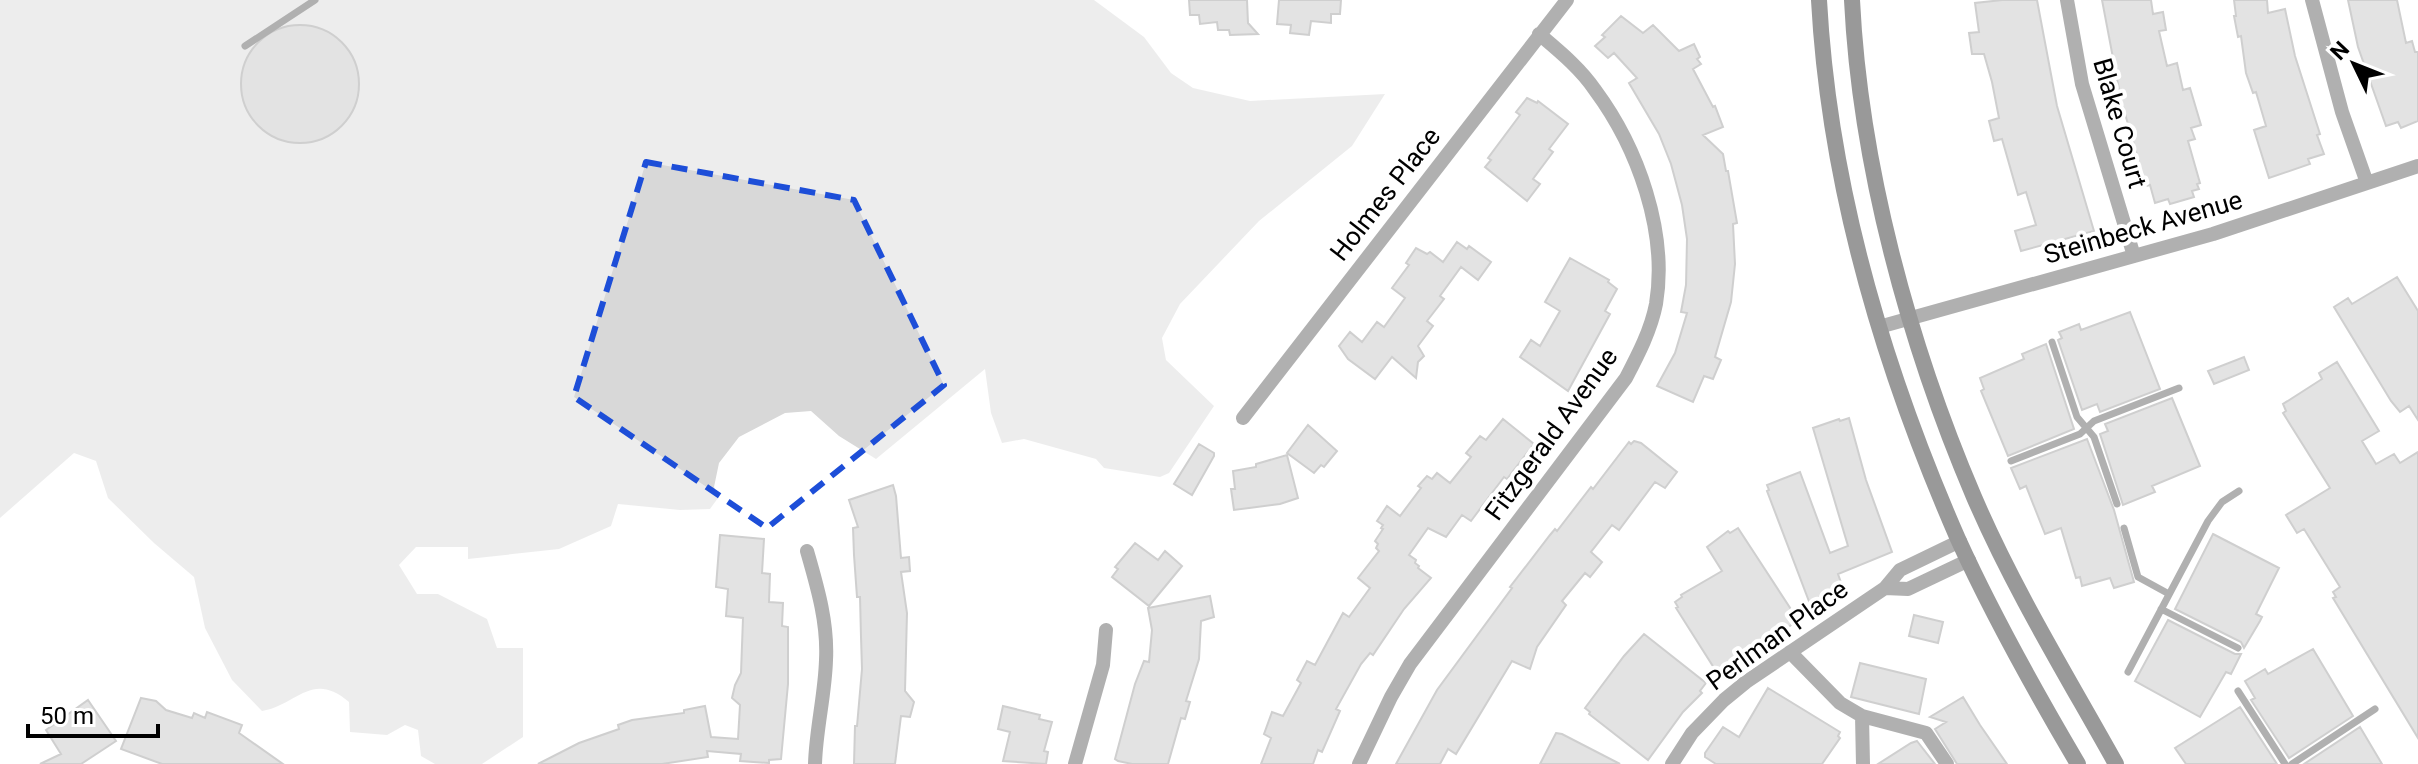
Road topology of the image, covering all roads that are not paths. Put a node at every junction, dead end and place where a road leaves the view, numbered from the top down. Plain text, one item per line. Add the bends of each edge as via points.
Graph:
1 (315, 0) edge
2 (1567, 0) edge
3 (1819, 0) edge
4 (1852, 0) edge
5 (2067, 0) edge
6 (2312, 0) edge
7 (1539, 34) junction
8 (245, 46) dead end
9 (2418, 166) edge
10 (2367, 183) junction
11 (2134, 256) junction
12 (1911, 319) junction
13 (1879, 327) junction
14 (2052, 342) dead end
15 (2179, 388) dead end
16 (1243, 418) dead end
17 (2087, 427) junction
18 (2011, 461) dead end
19 (2239, 491) dead end
20 (2117, 504) dead end
21 (2124, 528) dead end
22 (1960, 541) junction
23 (807, 551) dead end
24 (1969, 560) junction
25 (1885, 588) junction
26 (2169, 594) junction
27 (2161, 609) junction
28 (1106, 630) dead end
29 (2238, 648) dead end
30 (1790, 652) junction
31 (2128, 672) dead end
32 (2238, 691) dead end
33 (2375, 709) dead end
34 (1862, 716) junction
35 (815, 764) edge
36 (1075, 764) edge
37 (1359, 764) edge
38 (1672, 764) edge
39 (1863, 764) edge
40 (1947, 764) edge
41 (2078, 764) edge
42 (2116, 764) edge
43 (2285, 764) edge
44 (2292, 764) edge

1 - 8 lane
2 - 7 street, Holmes Place
3 - 13 main road via 1841,169
4 - 12 main road via 1868,136
5 - 11 street, Blake Court via 2082,84
6 - 10 street
7 - 16 street, Holmes Place
7 - 37 street, Fitzgerald Avenue via 1595,89 1631,152 1654,228 1656,305 1626,378 1410,664
9 - 10 street, Steinbeck Avenue
10 - 11 street, Steinbeck Avenue
11 - 12 street, Steinbeck Avenue
12 - 13 street, Steinbeck Avenue
12 - 42 main road via 1974,497 2021,594
13 - 22 main road
14 - 17 lane via 2077,417
15 - 17 lane
17 - 18 lane
17 - 20 lane
19 - 26 lane via 2215,509
21 - 26 lane via 2138,577
22 - 24 main road
22 - 25 street, Perlman Place via 1900,570
23 - 35 street via 821,601 826,660
24 - 25 street, Perlman Place via 1908,589
24 - 41 main road
25 - 30 street, Perlman Place
26 - 27 lane
27 - 29 lane
27 - 31 lane
28 - 36 street via 1103,665
30 - 34 street via 1840,703
30 - 38 street, Perlman Place via 1724,700 1692,733
32 - 43 lane
33 - 44 lane
34 - 39 street
34 - 40 street via 1926,733

